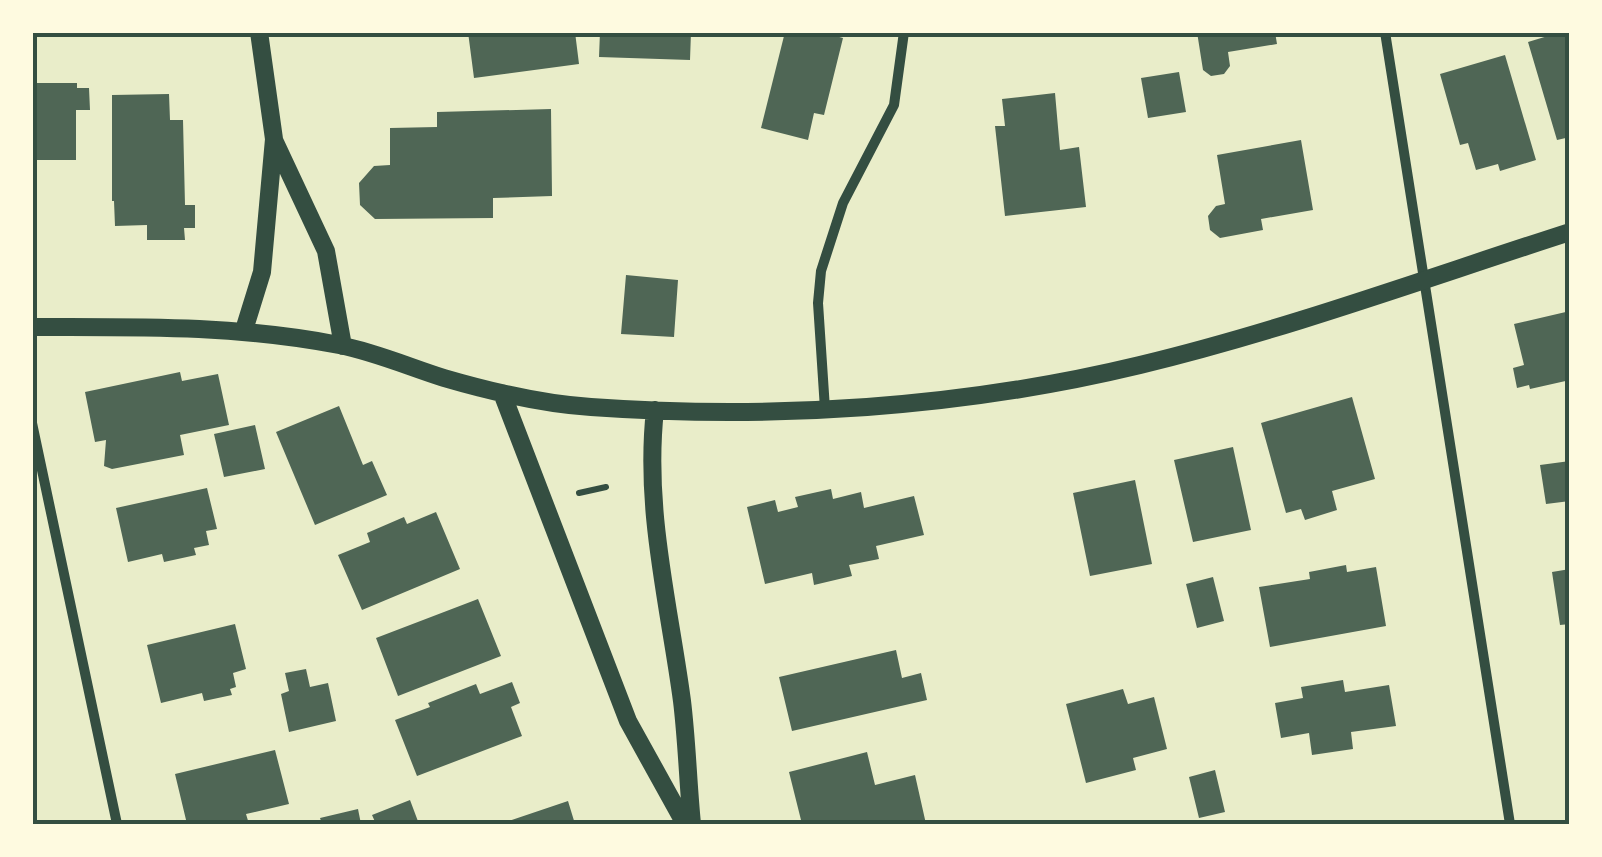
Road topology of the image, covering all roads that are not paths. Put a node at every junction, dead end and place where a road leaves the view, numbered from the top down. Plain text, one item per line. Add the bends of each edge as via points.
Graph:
1 (259, 32) edge
2 (904, 32) edge
3 (1385, 32) edge
4 (274, 139) junction
5 (1570, 232) edge
6 (1423, 279) junction
7 (32, 327) edge
8 (244, 330) junction
9 (343, 346) junction
10 (502, 393) junction
11 (825, 409) junction
12 (655, 410) junction
13 (32, 423) edge
14 (117, 824) edge
15 (688, 824) edge
16 (1510, 824) edge

1 - 4 street
2 - 11 street via 894,104 842,203 821,271
3 - 6 street
4 - 8 street via 262,272
4 - 9 street via 326,251
5 - 6 street
6 - 11 street via 1120,370 991,393
6 - 16 street
7 - 8 street
8 - 9 street
9 - 10 street
10 - 12 street
10 - 15 street via 628,721
11 - 12 street
12 - 15 street via 650,457 657,552 682,702
13 - 14 street

